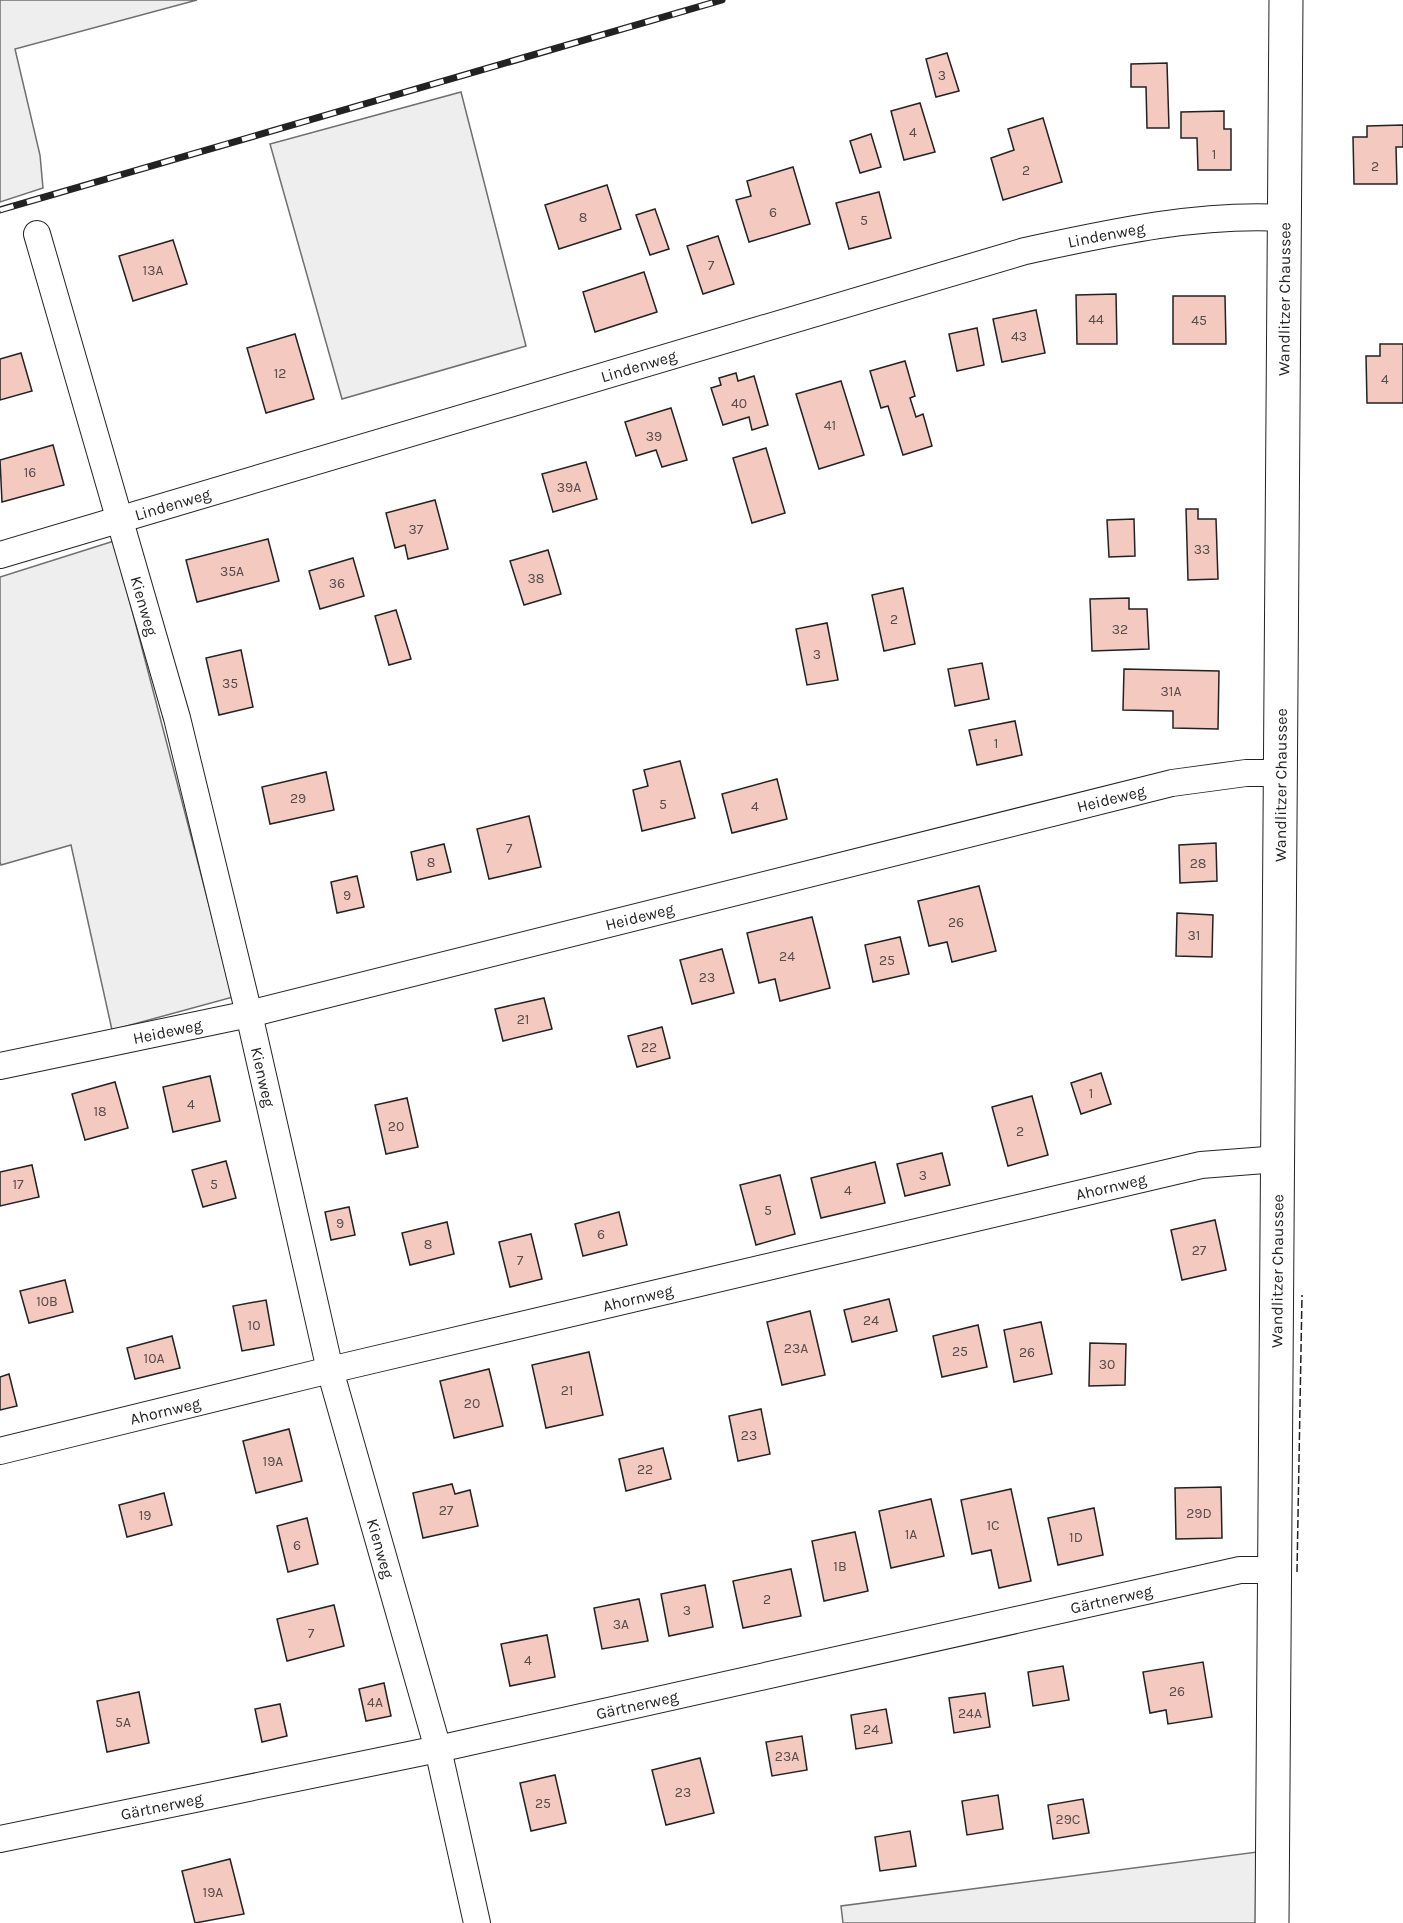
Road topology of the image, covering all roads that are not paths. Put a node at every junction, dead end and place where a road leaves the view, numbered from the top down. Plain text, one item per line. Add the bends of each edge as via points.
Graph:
1 (1286, 0) edge
2 (1284, 218) junction
3 (36, 234) dead end
4 (120, 519) junction
5 (0, 555) edge
6 (1280, 773) junction
7 (249, 1014) junction
8 (0, 1066) edge
9 (1278, 1159) junction
10 (330, 1370) junction
11 (0, 1451) edge
12 (1274, 1570) junction
13 (438, 1749) junction
14 (0, 1839) edge
15 (477, 1923) edge
16 (1272, 1923) edge

1 - 2 main road, Wandlitzer Chaussee
2 - 4 street, Lindenweg via 1220,219 1117,231 1025,251
2 - 6 main road, Wandlitzer Chaussee
3 - 4 street, Kienweg
4 - 5 street, Lindenweg
4 - 7 street, Kienweg via 177,718
6 - 7 street, Heideweg via 1245,773 1172,783
6 - 9 main road, Wandlitzer Chaussee
7 - 8 street, Heideweg
7 - 10 street, Kienweg
9 - 10 street, Ahornweg via 1201,1165
9 - 12 main road, Wandlitzer Chaussee
10 - 11 street, Ahornweg
10 - 13 street, Kienweg
12 - 13 street, Gärtnerweg via 1240,1570
12 - 16 main road, Wandlitzer Chaussee
13 - 14 street, Gärtnerweg
13 - 15 street, Kienweg

